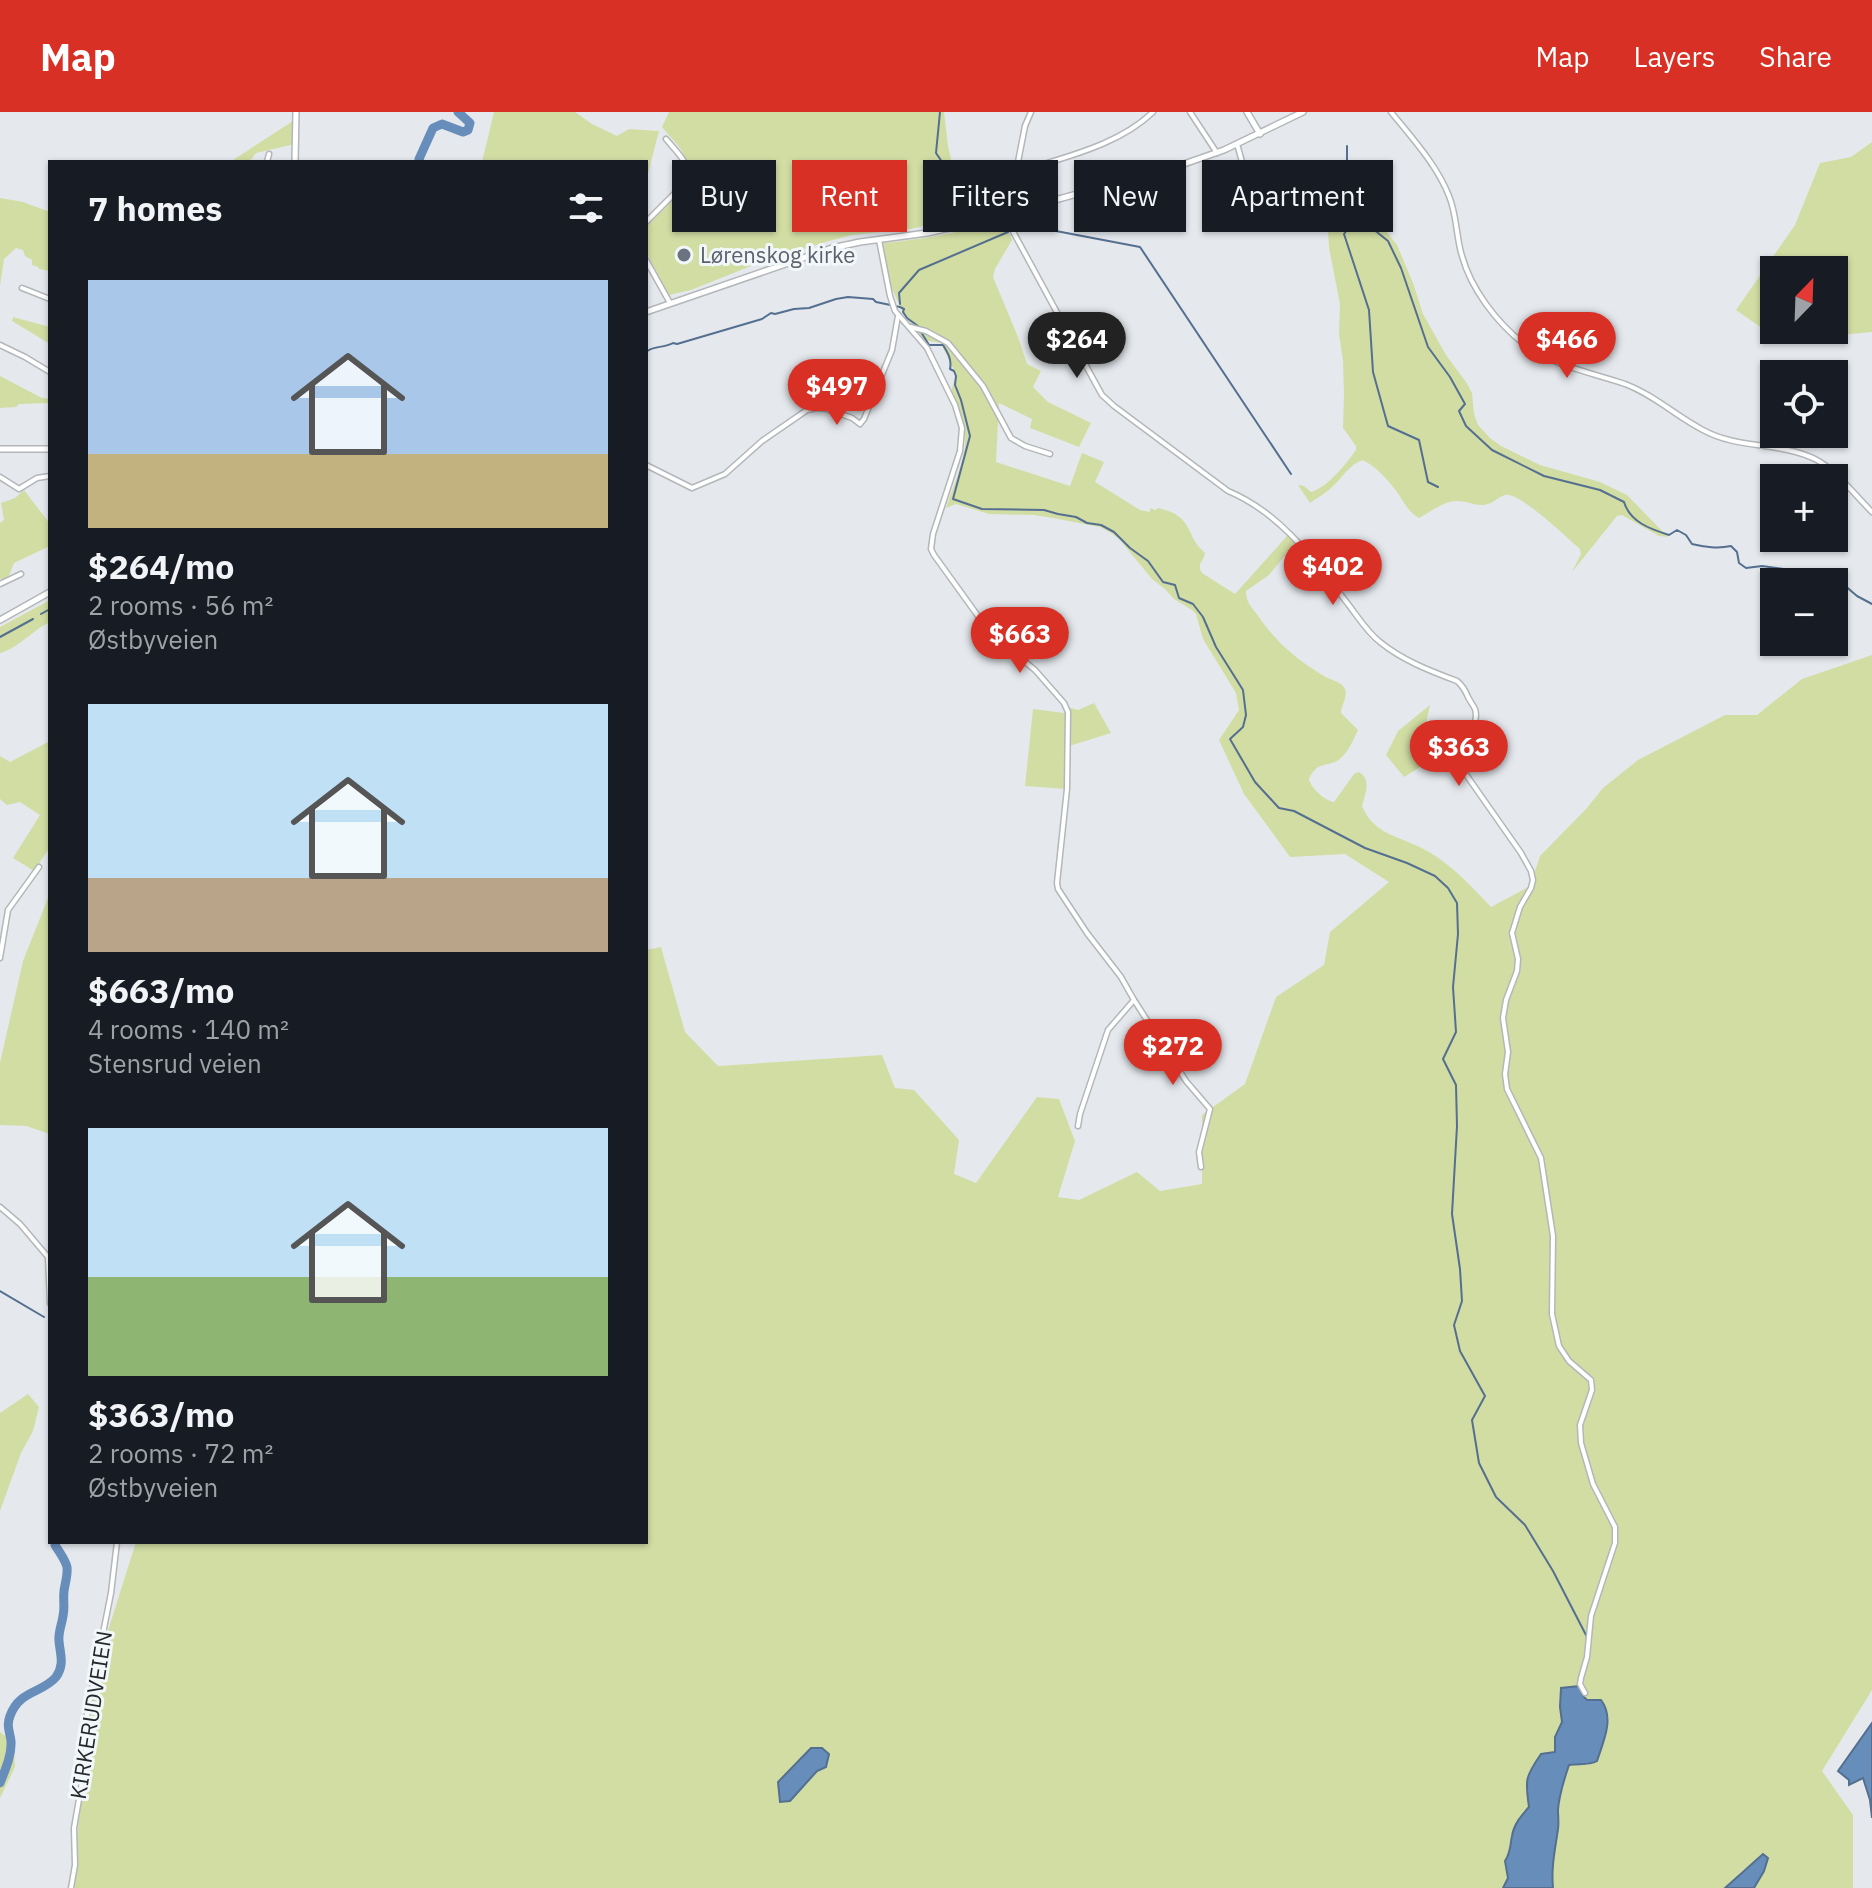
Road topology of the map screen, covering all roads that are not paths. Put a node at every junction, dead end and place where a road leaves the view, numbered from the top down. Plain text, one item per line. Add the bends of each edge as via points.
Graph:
1 (296, 112) edge
2 (1031, 112) edge
3 (1153, 112) edge
4 (1190, 112) edge
5 (1247, 112) edge
6 (1303, 112) edge
7 (1391, 112) edge
8 (1260, 134) junction
9 (666, 139) dead end
10 (1237, 144) junction
11 (1217, 153) junction
12 (269, 154) dead end
13 (268, 160) edge
14 (295, 160) edge
15 (1018, 160) edge
16 (1058, 160) edge
17 (1242, 160) edge
18 (1058, 200) edge
19 (648, 220) edge
20 (931, 232) edge
21 (1013, 232) edge
22 (879, 240) junction
23 (648, 264) edge
24 (22, 288) dead end
25 (48, 298) edge
26 (670, 303) junction
27 (648, 311) edge
28 (898, 316) junction
29 (908, 327) junction
30 (0, 345) edge
31 (48, 371) edge
32 (0, 449) edge
33 (48, 449) edge
34 (1050, 454) dead end
35 (648, 466) edge
36 (48, 476) edge
37 (0, 477) edge
38 (1872, 512) edge
39 (21, 574) dead end
40 (0, 584) edge
41 (48, 593) edge
42 (0, 619) edge
43 (39, 867) dead end
44 (0, 958) edge
45 (1134, 1000) junction
46 (1078, 1126) dead end
47 (1201, 1167) dead end
48 (0, 1207) edge
49 (48, 1257) edge
50 (117, 1544) edge
51 (1585, 1693) dead end
52 (71, 1888) edge

1 - 14 main road
2 - 15 street
3 - 16 street via 1109,141
4 - 11 street
5 - 8 main road
6 - 8 main road
7 - 38 street via 1446,188 1462,259 1480,293 1525,346 1640,390 1704,431 1815,459
8 - 10 main road
9 - 19 street via 690,174
10 - 11 main road
10 - 17 street
11 - 18 main road
12 - 13 street
20 - 22 main road
21 - 51 street via 1102,395 1282,527 1379,642 1457,681 1475,709 1460,766 1527,863 1533,880 1512,933 1518,959 1503,1018 1507,1089 1541,1158 1553,1236 1552,1314 1559,1346 1591,1380 1581,1443 1593,1484 1615,1527 1615,1543 1591,1616 1580,1684
22 - 26 main road via 820,252
22 - 28 street
23 - 26 street
24 - 25 street
26 - 27 main road
28 - 29 street
28 - 35 street via 892,350 860,424 827,409 807,410 725,474 694,487
29 - 34 street via 948,343 983,386 1011,438
29 - 45 street via 927,348 962,428 931,549 991,634 1035,670 1064,703 1069,733 1058,889
30 - 31 street
32 - 33 main road
36 - 37 street via 19,489
39 - 40 street
41 - 42 main road
43 - 44 street via 8,910
45 - 46 street via 1108,1030
45 - 47 street via 1210,1109 1199,1152
48 - 49 street
50 - 52 street, KIRKERUDVEIEN via 87,1714

